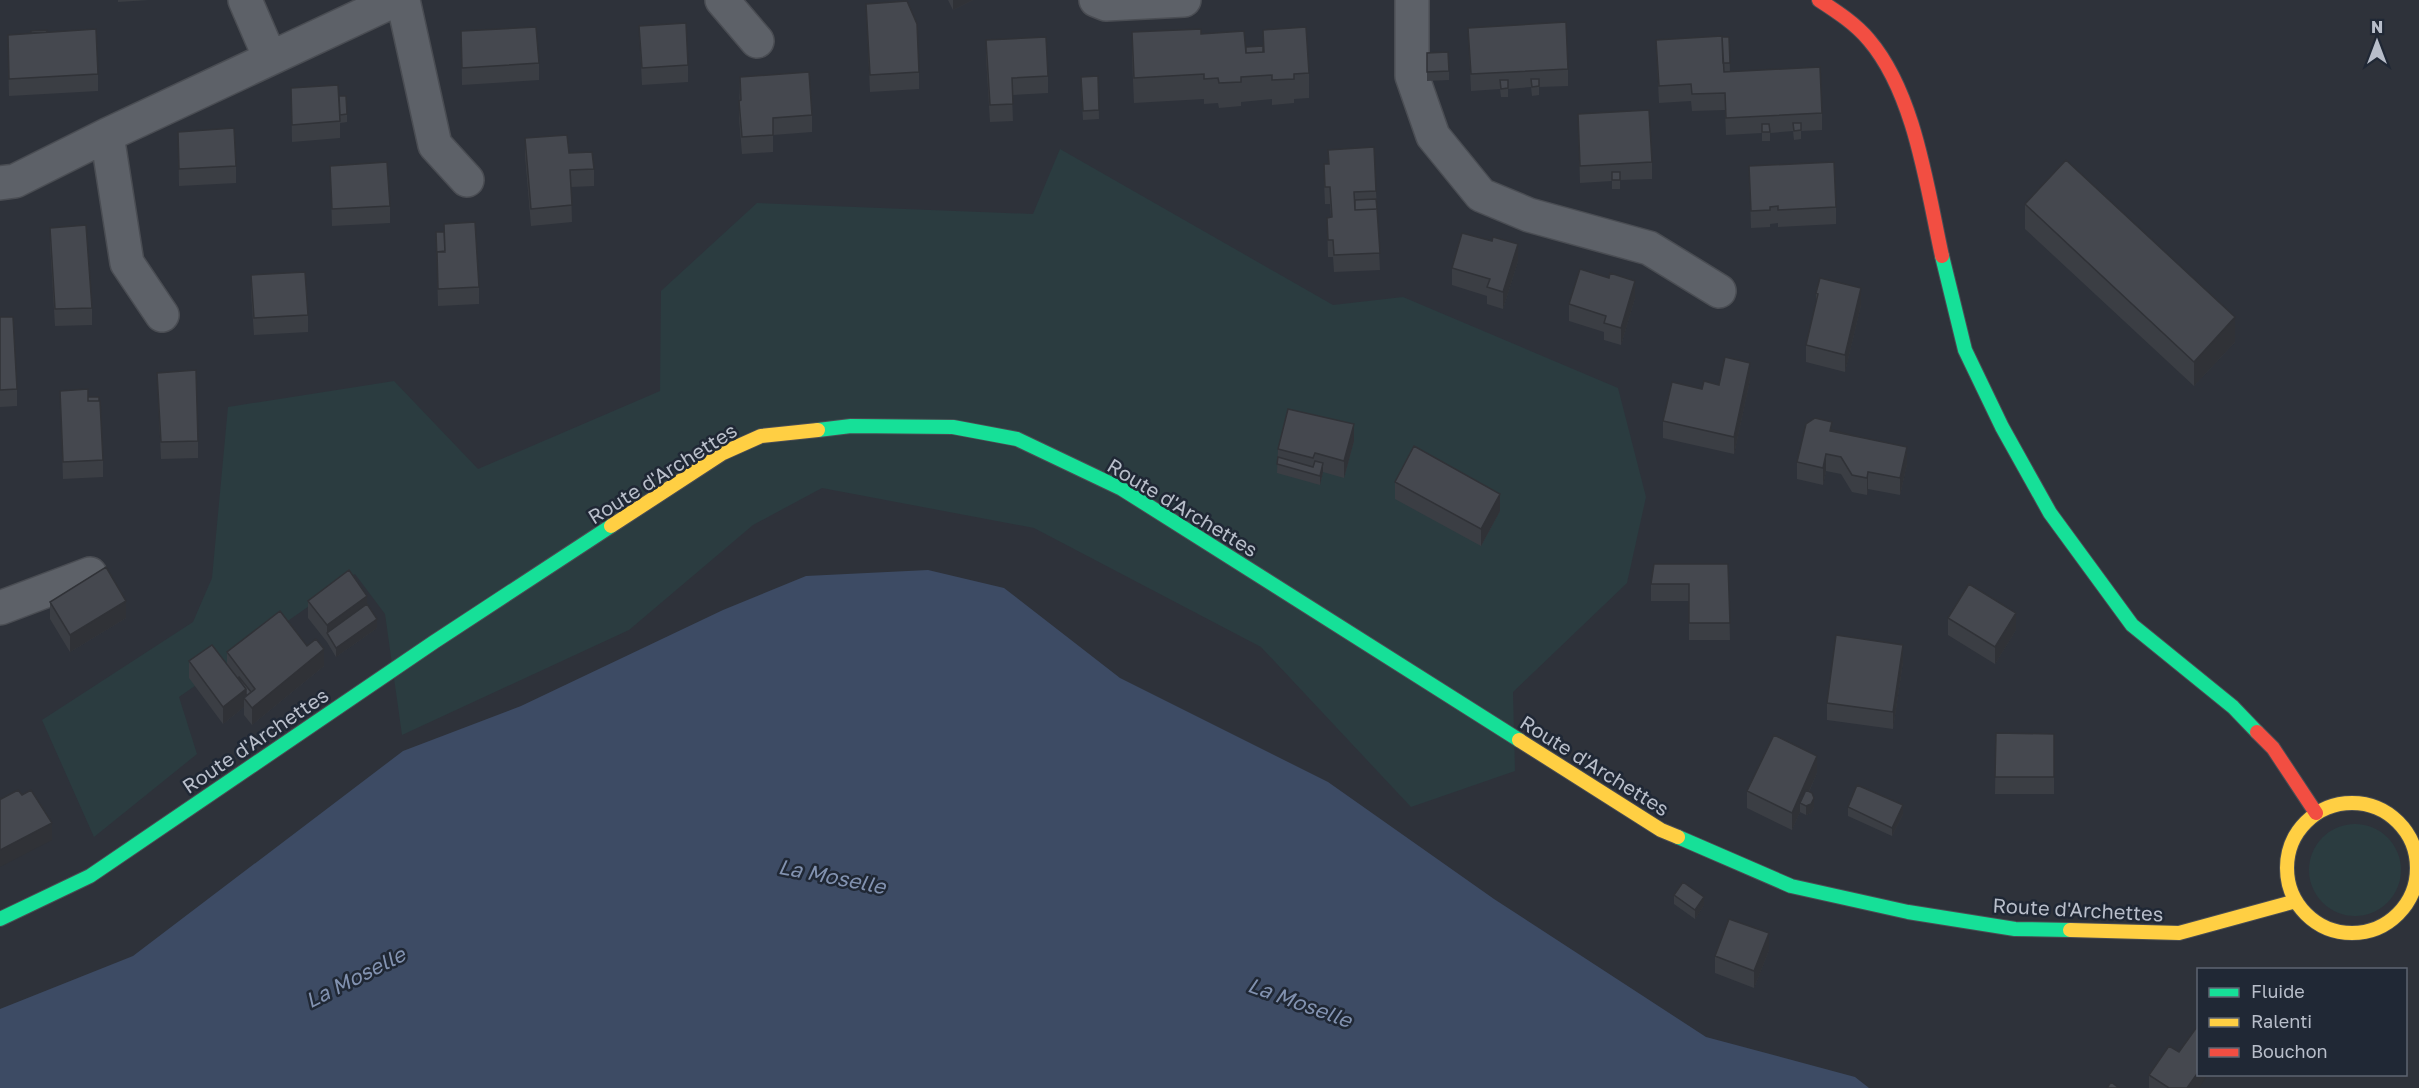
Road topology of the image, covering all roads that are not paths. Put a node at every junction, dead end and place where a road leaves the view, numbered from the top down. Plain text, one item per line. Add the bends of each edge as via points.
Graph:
1 (245, 0) edge
2 (394, 0) edge
3 (403, 0) edge
4 (722, 0) edge
5 (1096, 0) edge
6 (1184, 0) edge
7 (1412, 0) edge
8 (1819, 0) edge
9 (757, 41) dead end
10 (270, 58) junction
11 (107, 135) junction
12 (467, 180) dead end
13 (0, 183) edge
14 (1719, 291) dead end
15 (162, 315) dead end
16 (90, 574) edge
17 (0, 608) edge
18 (2316, 813) junction
19 (2415, 898) edge
20 (2296, 902) junction
21 (0, 919) edge

1 - 10 street
2 - 10 street
3 - 12 street via 435,145
4 - 9 street
5 - 6 street via 1106,4
7 - 14 street via 1412,75 1433,136 1481,195 1529,215 1649,248
8 - 18 street via 1869,40 1896,81 1919,150 1965,350 2050,513 2132,625 2233,707 2273,748
10 - 11 street
11 - 13 street via 15,181
11 - 15 street via 127,263
16 - 17 street
18 - 19 street via 2339,804 2368,804 2390,814 2408,834 2416,853
18 - 20 street via 2297,833 2290,849 2289,886
19 - 20 street via 2386,924 2359,933 2338,932 2313,920
20 - 21 street, Route d'Archettes via 2179,933 2036,930 1908,912 1791,886 1661,830 1122,489 1017,439 953,428 851,426 761,436 723,453 434,642 90,876

